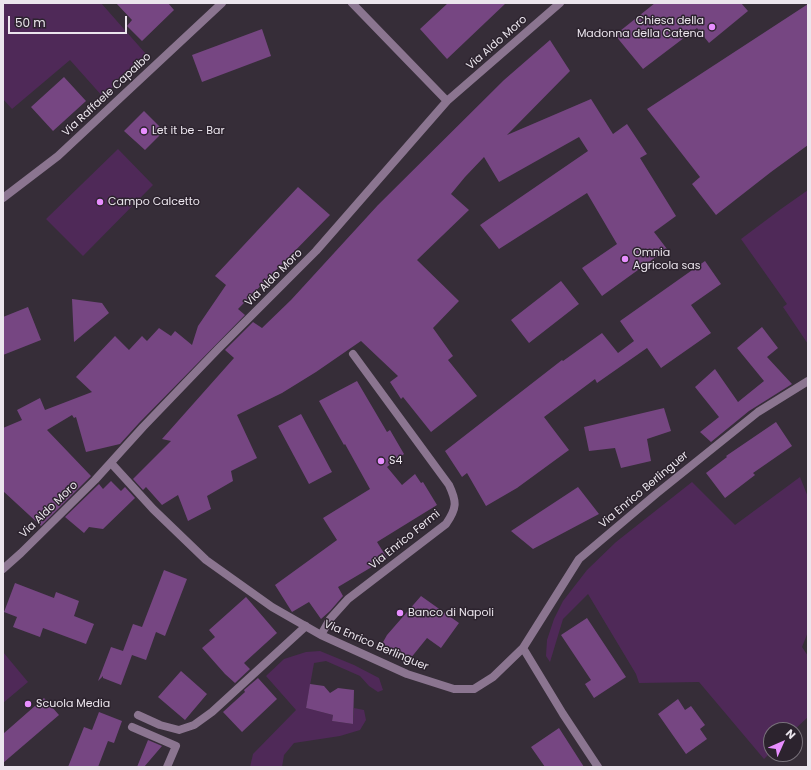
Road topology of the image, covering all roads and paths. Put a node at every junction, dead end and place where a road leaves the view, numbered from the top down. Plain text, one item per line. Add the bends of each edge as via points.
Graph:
1 (222, 3) edge
2 (352, 3) edge
3 (560, 3) edge
4 (447, 101) junction
5 (3, 198) edge
6 (353, 354) dead end
7 (808, 381) edge
8 (111, 463) junction
9 (3, 569) edge
10 (306, 626) junction
11 (321, 636) junction
12 (523, 648) junction
13 (138, 715) dead end
14 (132, 727) dead end
15 (167, 767) edge
16 (598, 767) edge

1 - 5 street, Via Raffaele Capalbo via 58,156
2 - 4 street
3 - 4 street, Via Aldo Moro
4 - 8 street, Via Aldo Moro via 316,251 219,348
6 - 11 street, Via Enrico Fermi via 449,485 455,504 452,516 446,524 348,599 330,619
7 - 12 street, Via Enrico Berlinguer via 758,412 579,559
8 - 9 street, Via Aldo Moro
8 - 10 street, Via Enrico Berlinguer via 153,509 206,560 272,607
10 - 11 street, Via Enrico Berlinguer
10 - 13 street via 194,726 178,730
11 - 12 street, Via Enrico Berlinguer via 407,674 454,689 474,689 493,677
12 - 16 street
14 - 15 street via 176,746

